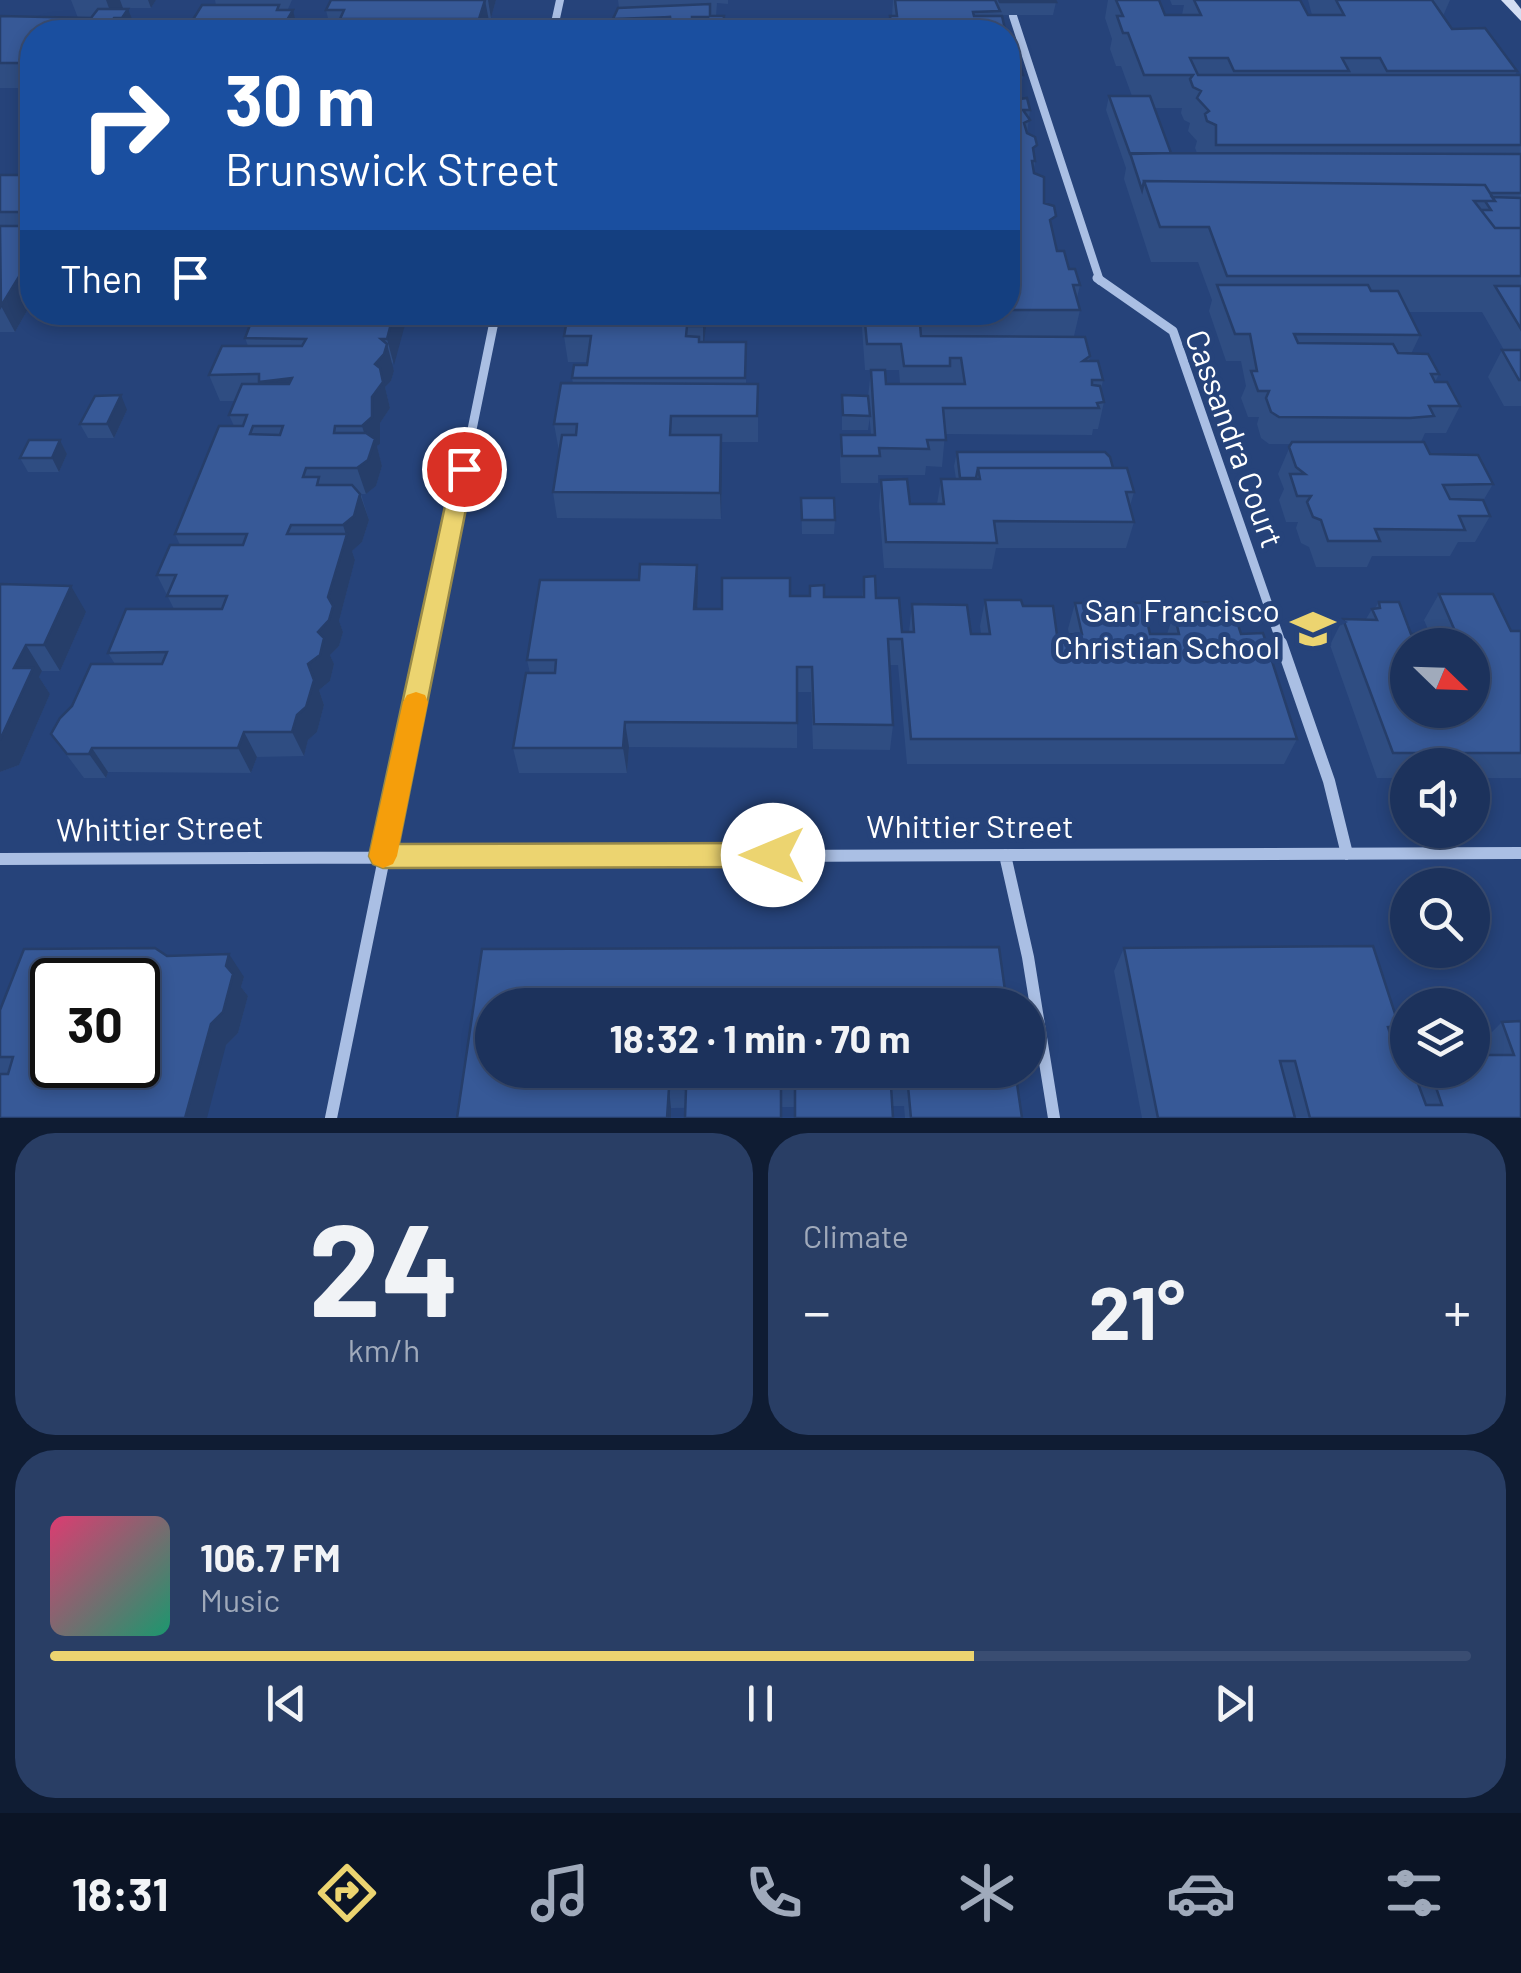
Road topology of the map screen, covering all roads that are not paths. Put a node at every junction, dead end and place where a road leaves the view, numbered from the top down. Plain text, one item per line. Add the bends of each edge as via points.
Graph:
1 (1507, 0) edge
2 (1013, 16) edge
3 (1521, 17) edge
4 (1014, 20) edge
5 (1020, 38) edge
6 (493, 325) edge
7 (1521, 852) edge
8 (1347, 854) junction
9 (1004, 855) junction
10 (383, 856) junction
11 (0, 858) edge
12 (330, 1118) edge
13 (1054, 1118) edge

1 - 3 main road
2 - 4 street, Cassandra Court
5 - 8 street, Cassandra Court via 1097,279 1173,331 1329,781
6 - 10 street
7 - 8 street, Whittier Street
8 - 9 street, Whittier Street
9 - 10 street, Whittier Street
9 - 13 street
10 - 11 street, Whittier Street
10 - 12 street

